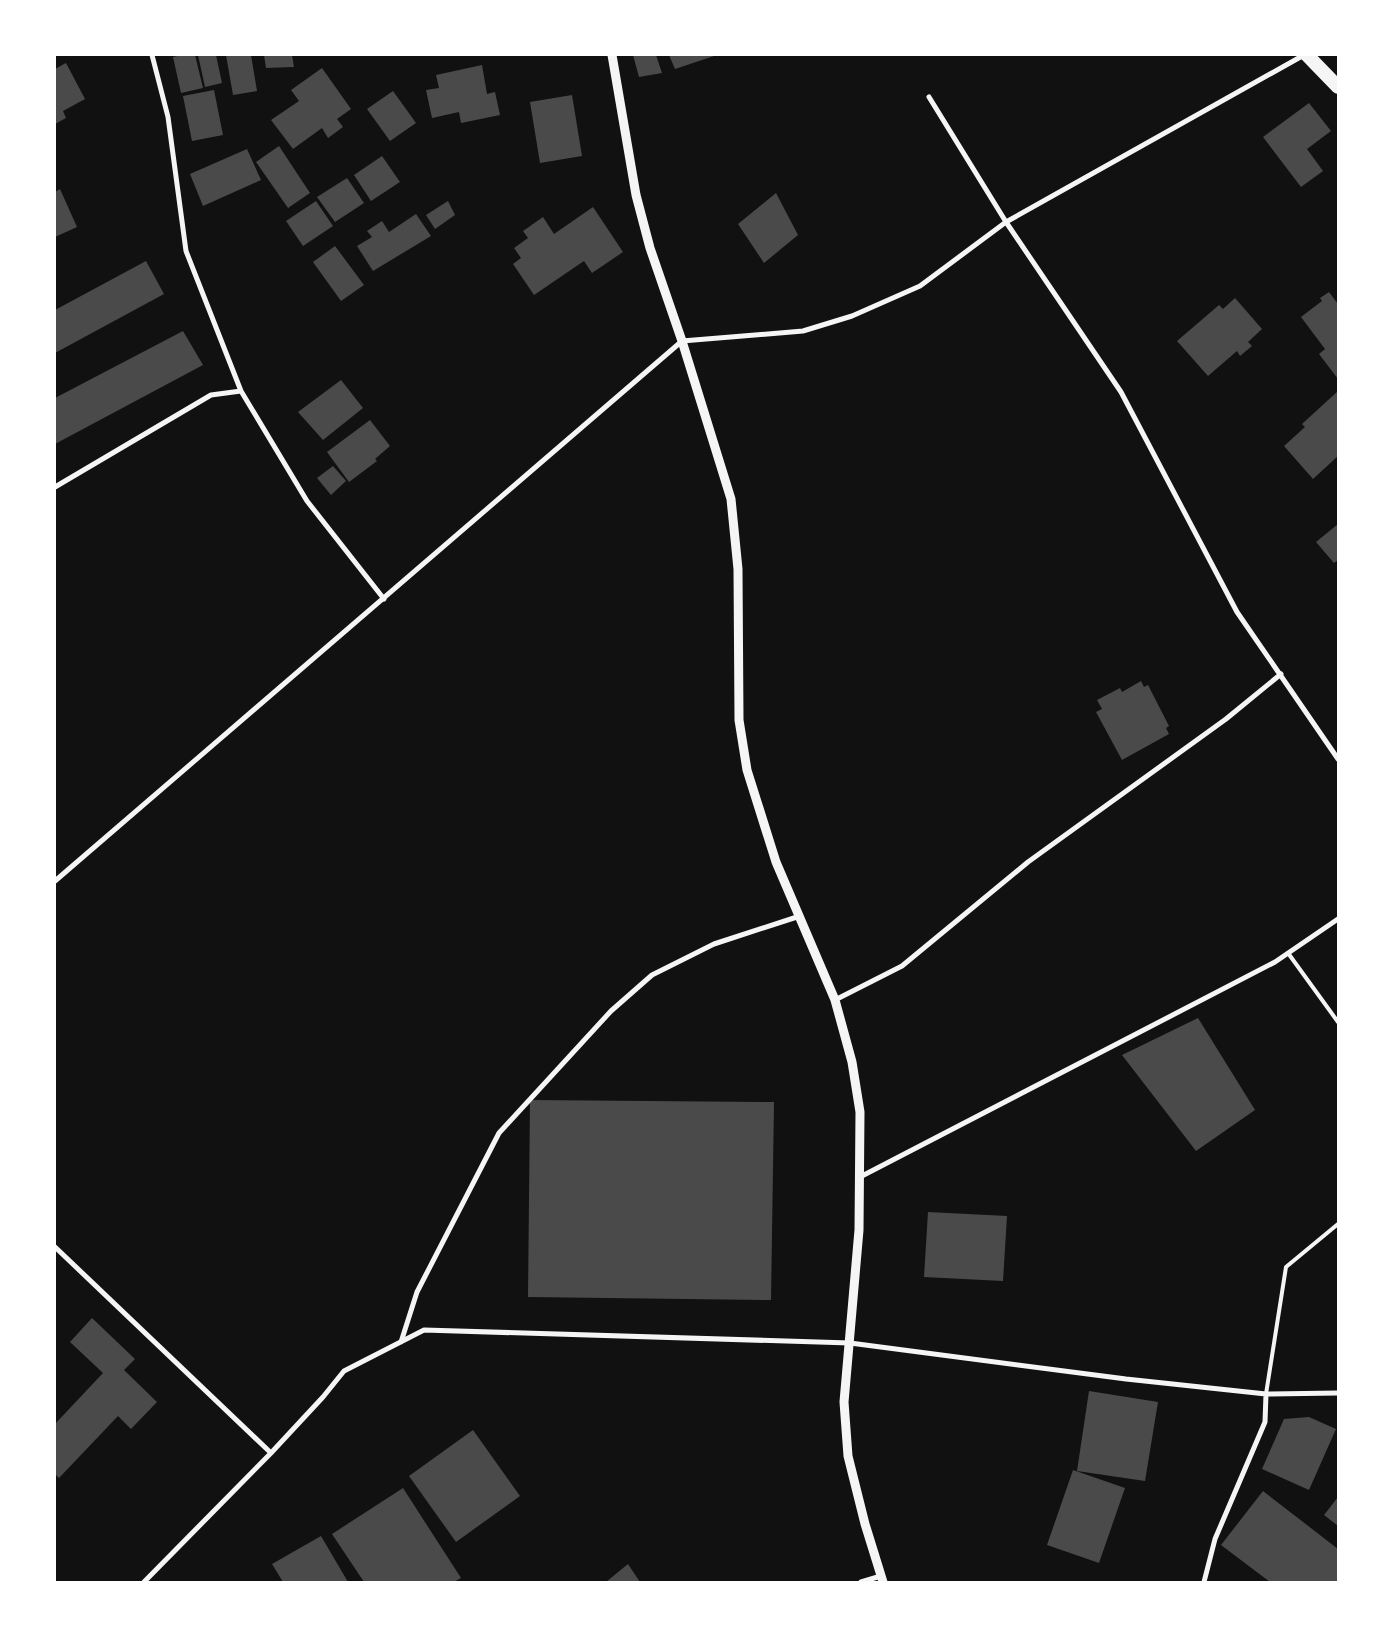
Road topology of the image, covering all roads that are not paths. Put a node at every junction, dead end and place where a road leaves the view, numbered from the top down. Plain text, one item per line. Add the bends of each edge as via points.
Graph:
1 (152, 55) edge
2 (612, 55) edge
3 (1305, 55) edge
4 (1338, 87) edge
5 (929, 98) dead end
6 (1006, 222) junction
7 (682, 341) junction
8 (241, 391) junction
9 (55, 487) edge
10 (384, 599) junction
11 (1281, 674) junction
12 (1338, 759) edge
13 (55, 881) edge
14 (800, 916) junction
15 (1338, 919) edge
16 (1288, 953) junction
17 (834, 1000) junction
18 (1338, 1022) edge
19 (859, 1177) junction
20 (1338, 1224) edge
21 (55, 1247) edge
22 (401, 1342) junction
23 (850, 1343) junction
24 (1338, 1393) edge
25 (1266, 1394) junction
26 (271, 1452) junction
27 (882, 1579) edge
28 (144, 1582) edge
29 (861, 1582) edge
30 (1204, 1582) edge

1 - 8 street via 168,117 186,251
2 - 7 street via 636,195 650,248
3 - 4 highway
3 - 6 street
5 - 6 street
6 - 7 street via 920,286 852,316 804,331
6 - 11 street via 1121,392 1237,612
7 - 10 street
7 - 14 street via 731,499 738,569 739,720 746,770 776,862
8 - 9 street via 210,395
8 - 10 street via 306,501
10 - 13 street
11 - 12 street
11 - 17 street via 1226,719 1028,862 902,966
14 - 17 street
14 - 22 street via 714,944 652,975 611,1011 499,1133 417,1292
15 - 16 street
16 - 18 lane
16 - 19 street
17 - 19 street via 852,1062 860,1112
19 - 23 street via 859,1230
20 - 25 lane via 1286,1267
21 - 26 street
22 - 23 street via 424,1330
22 - 26 street via 344,1371
23 - 25 street
23 - 27 street via 844,1402 848,1456
24 - 25 street
25 - 30 street via 1266,1422 1215,1539
26 - 28 street
27 - 29 street

